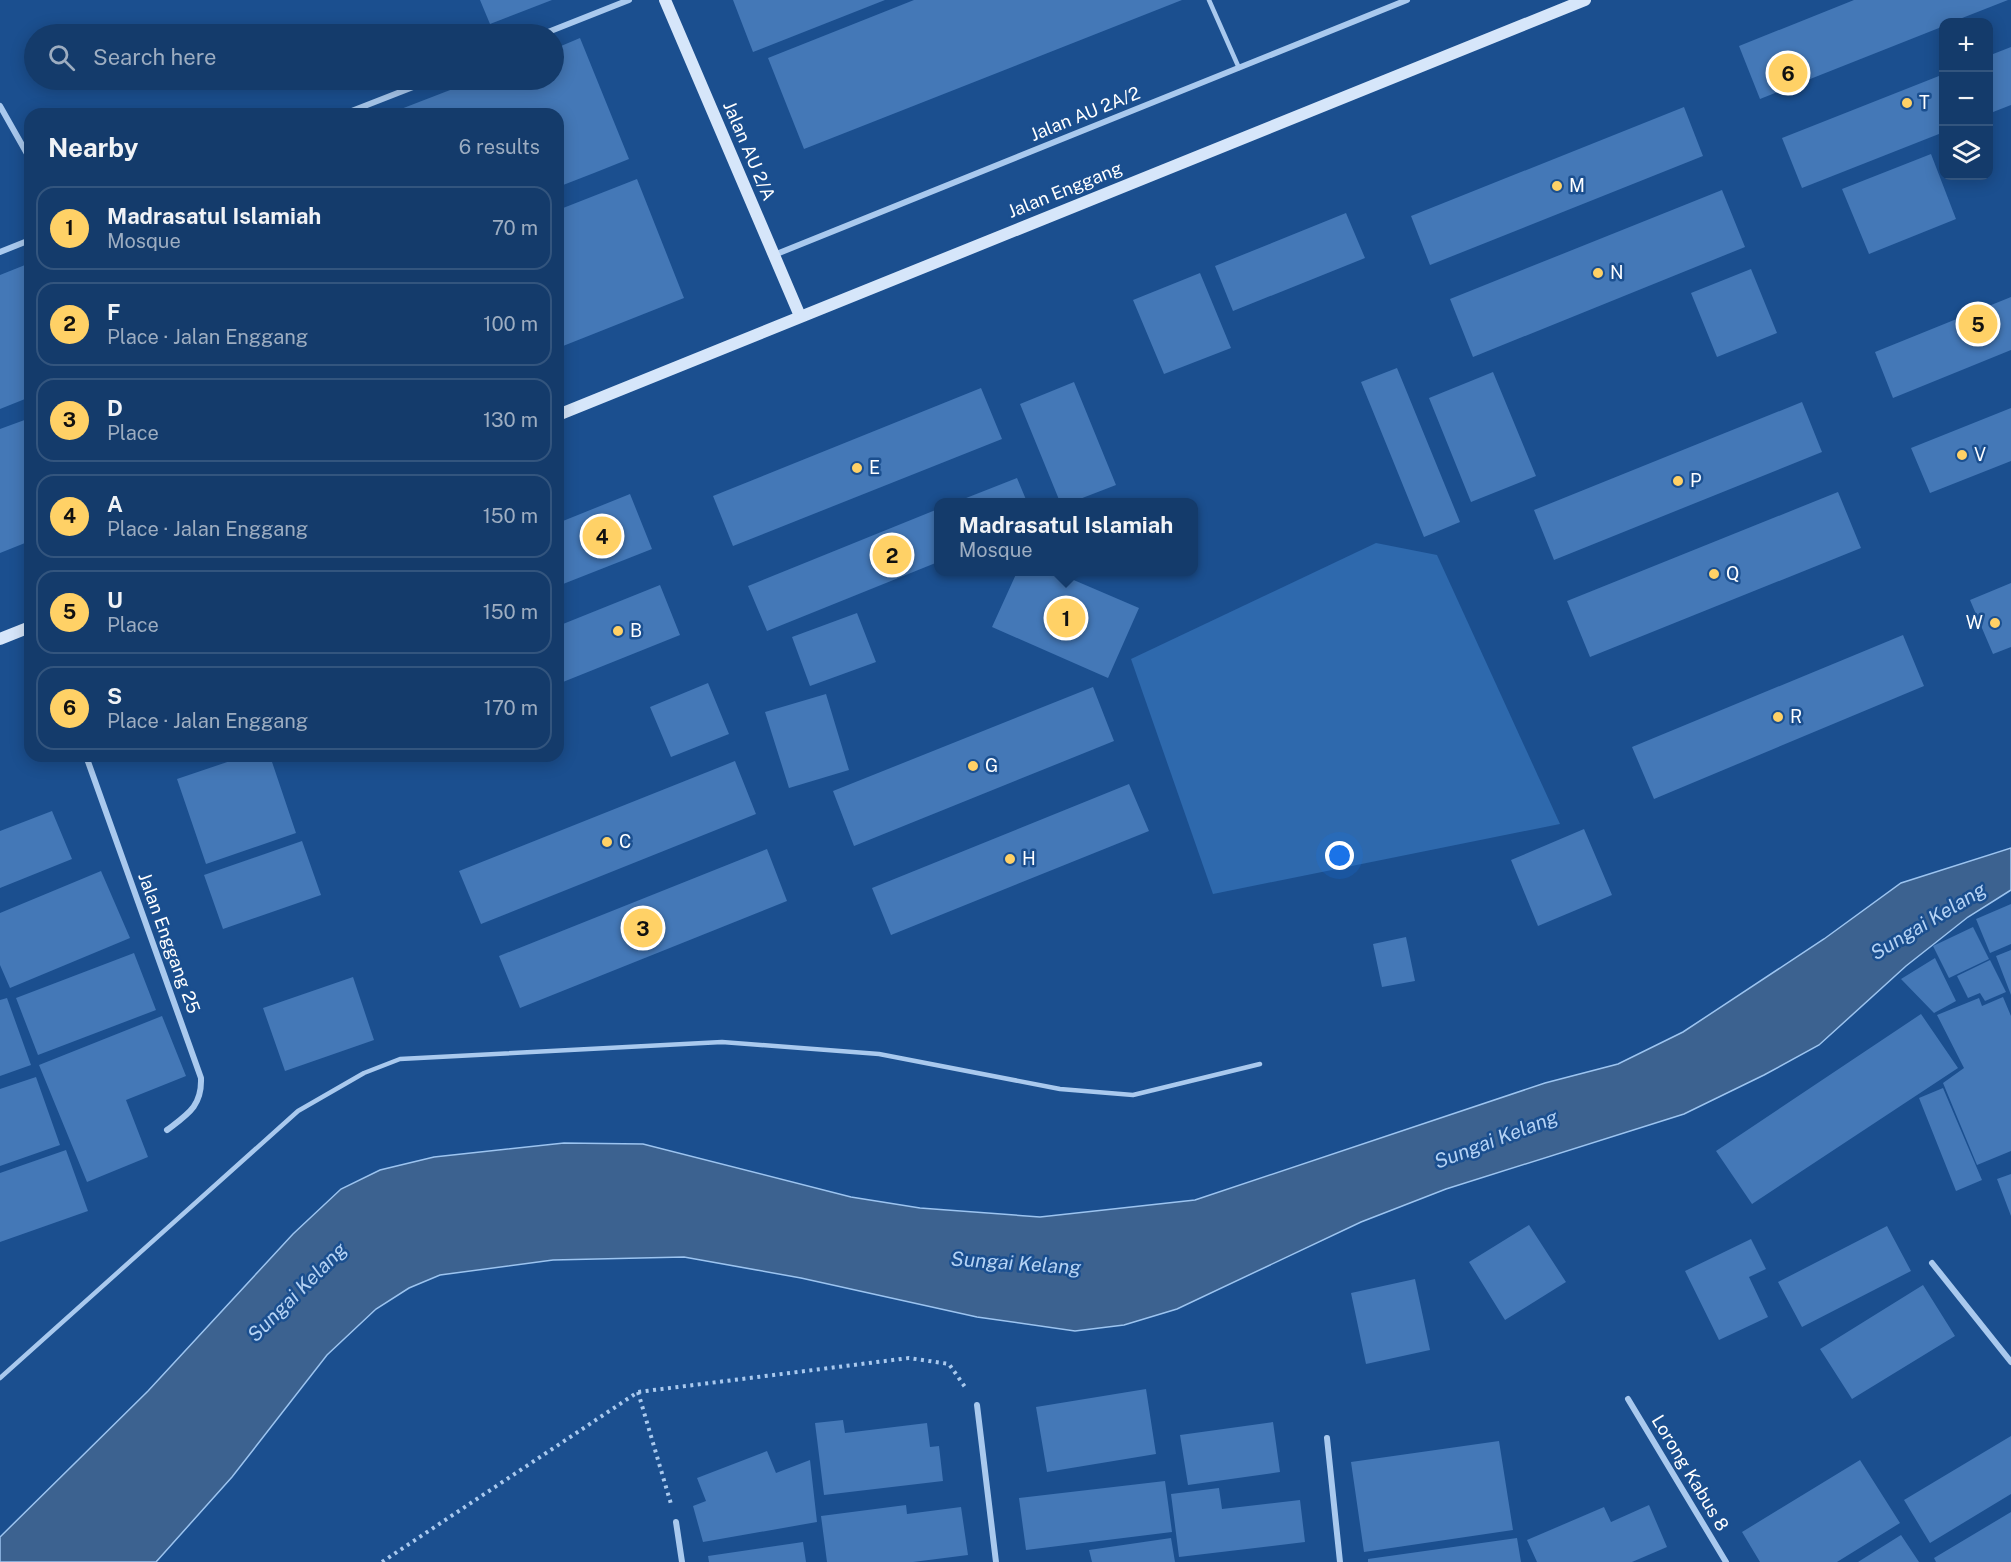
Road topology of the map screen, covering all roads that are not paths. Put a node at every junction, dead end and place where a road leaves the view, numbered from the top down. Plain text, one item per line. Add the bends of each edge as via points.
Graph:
1 (629, 0) edge
2 (665, 0) edge
3 (1209, 0) edge
4 (1407, 0) edge
5 (1586, 0) edge
6 (564, 26) edge
7 (1239, 68) junction
8 (405, 90) edge
9 (0, 106) edge
10 (359, 108) edge
11 (24, 148) edge
12 (24, 242) edge
13 (0, 252) edge
14 (774, 255) junction
15 (800, 316) junction
16 (564, 413) edge
17 (24, 629) edge
18 (0, 639) edge
19 (88, 762) edge
20 (1260, 1064) dead end
21 (167, 1130) dead end
22 (1932, 1263) dead end
23 (2011, 1362) edge
24 (0, 1378) edge
25 (1628, 1399) dead end
26 (977, 1405) road end
27 (1327, 1438) dead end
28 (676, 1522) road end
29 (682, 1562) edge
30 (996, 1562) edge
31 (1340, 1562) edge
32 (1726, 1562) edge

1 - 6 street
2 - 14 main road, Jalan AU 2/A
3 - 7 lane
4 - 7 street, Jalan AU 2A/2
5 - 15 main road, Jalan Enggang
7 - 14 street, Jalan AU 2A/2
8 - 10 street
9 - 11 street
12 - 13 street
14 - 15 main road, Jalan AU 2/A
15 - 16 main road, Jalan Enggang
17 - 18 main road
19 - 21 street, Jalan Enggang 25 via 201,1078 202,1092 197,1103
20 - 24 lane via 1133,1095 1060,1089 879,1054 722,1042 400,1059 364,1073 298,1111
22 - 23 street
25 - 32 street, Lorong Kabus 8
26 - 30 street
27 - 31 street
28 - 29 street

